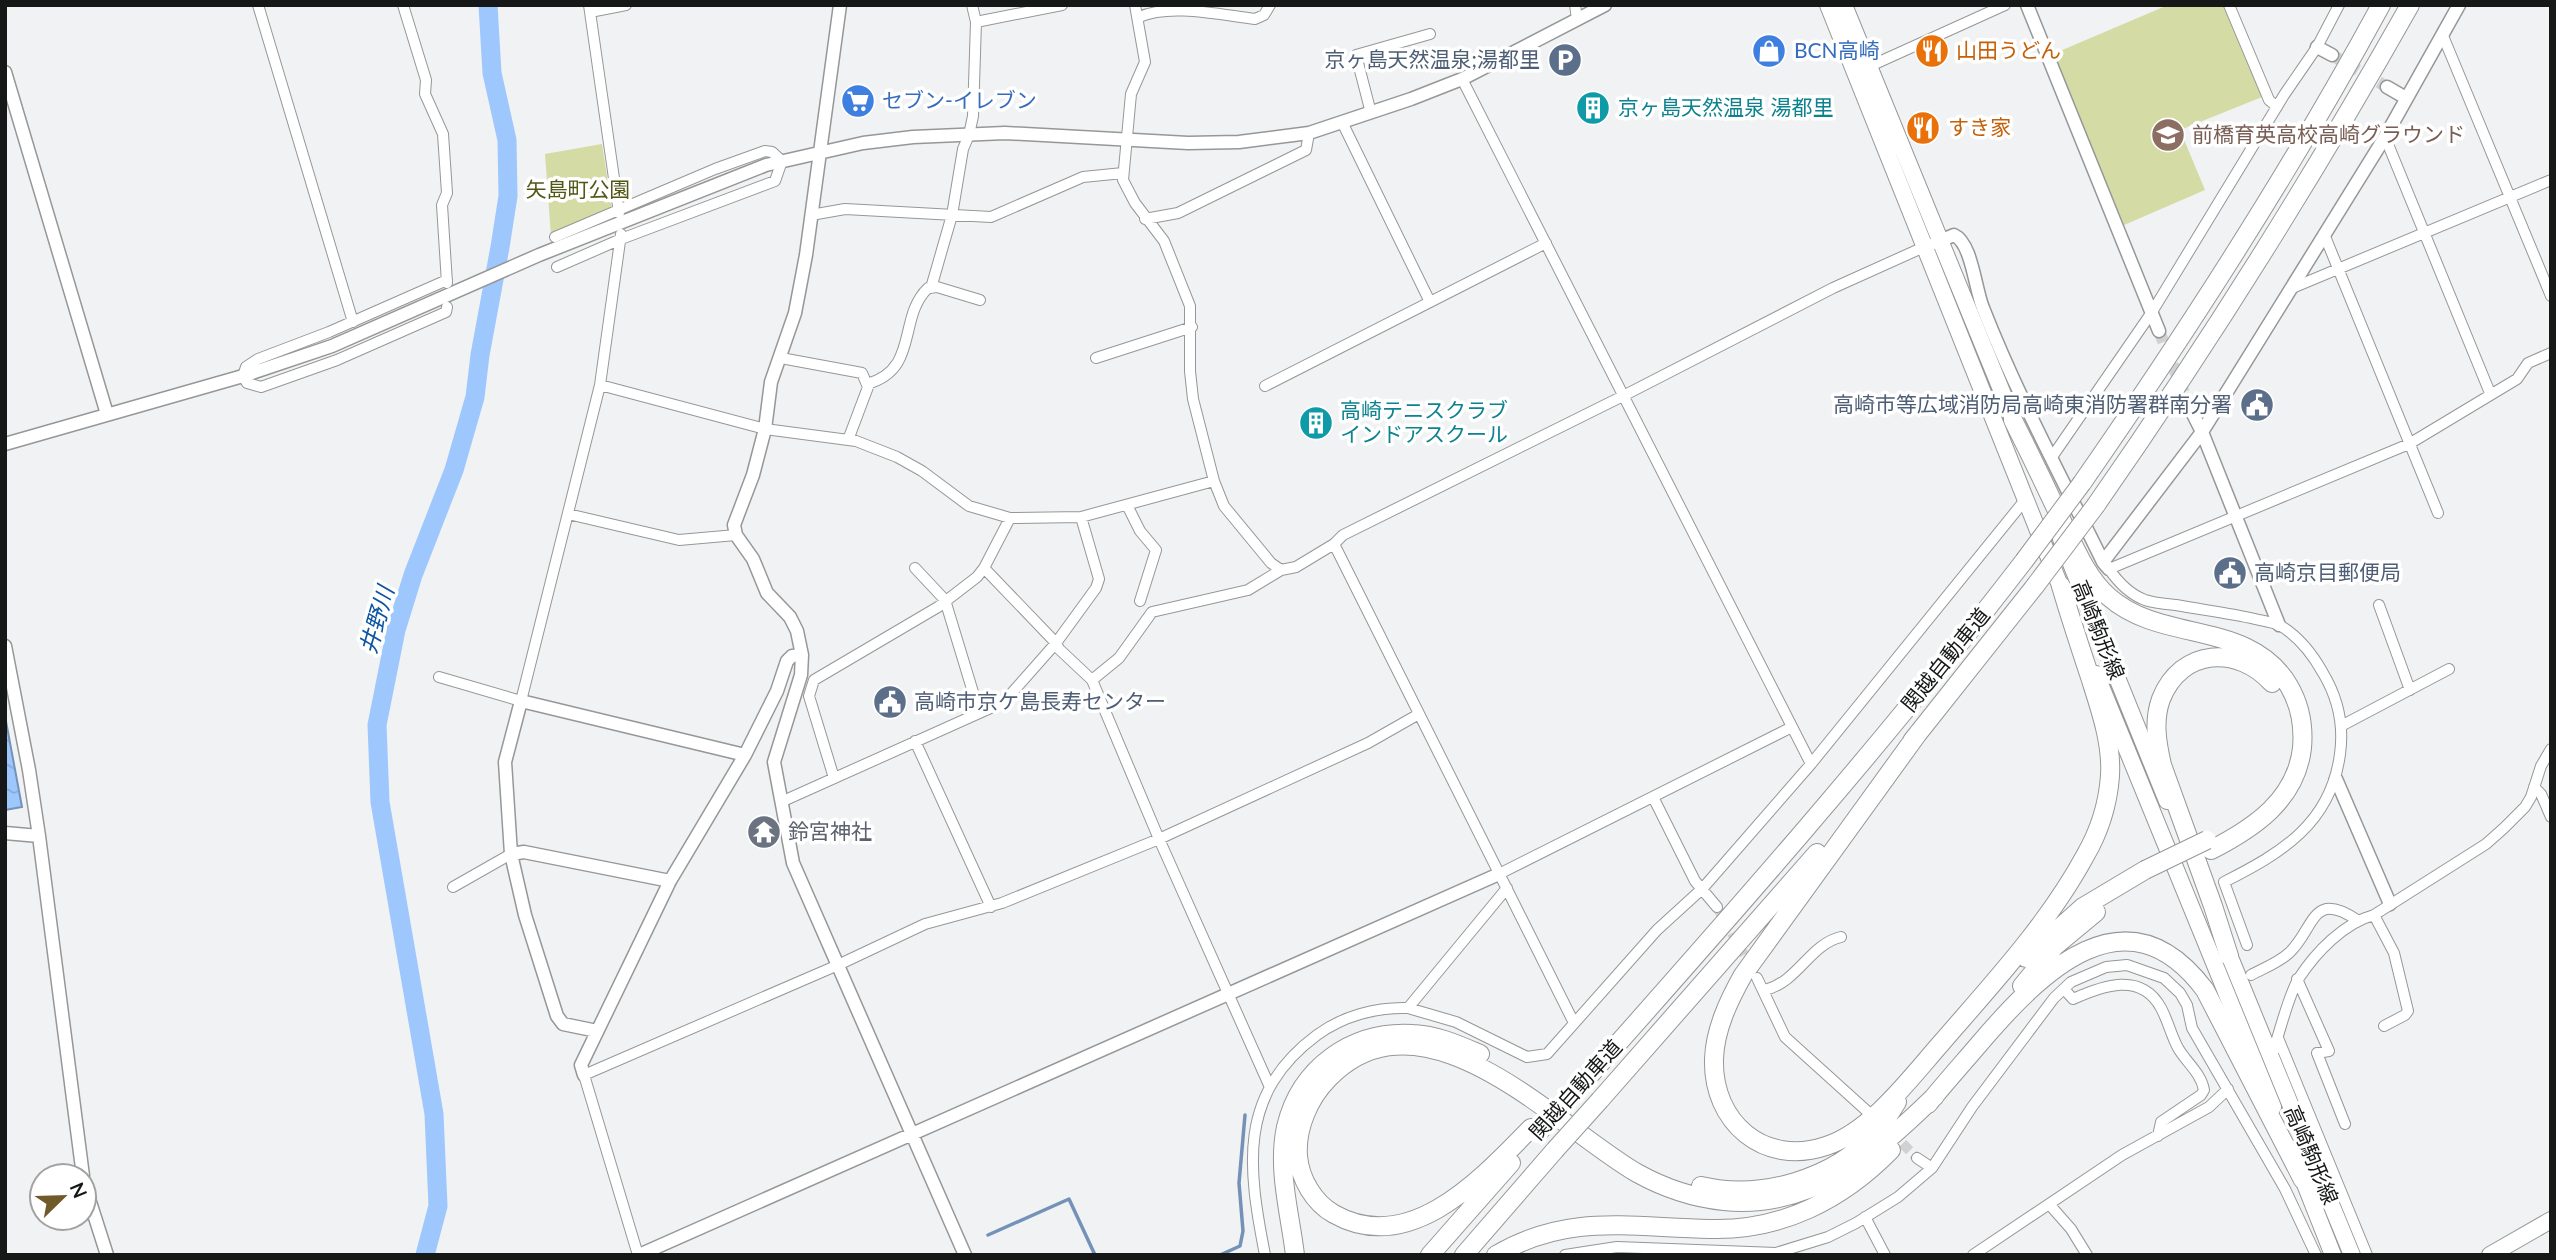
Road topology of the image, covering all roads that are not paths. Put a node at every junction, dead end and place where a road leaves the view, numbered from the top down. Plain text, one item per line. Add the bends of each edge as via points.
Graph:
1 (258, 5) edge
2 (403, 5) edge
3 (626, 5) edge
4 (840, 5) edge
5 (972, 5) edge
6 (1062, 5) edge
7 (1135, 5) edge
8 (1270, 5) edge
9 (1575, 5) edge
10 (1605, 5) edge
11 (1828, 5) edge
12 (1844, 5) edge
13 (2005, 5) edge
14 (2026, 5) edge
15 (2229, 5) edge
16 (2381, 5) edge
17 (2410, 5) edge
18 (2459, 5) edge
19 (2336, 6) edge
20 (590, 9) edge
21 (1139, 17) junction
22 (1577, 19) junction
23 (976, 22) junction
24 (1430, 34) dead end
25 (2443, 36) junction
26 (2317, 47) junction
27 (2332, 55) tunnel mouth
28 (1868, 67) junction
29 (5, 72) edge
30 (1462, 79) junction
31 (2387, 87) tunnel mouth
32 (2406, 98) junction
33 (2277, 107) junction
34 (1371, 113) junction
35 (1342, 122) junction
36 (1309, 133) junction
37 (969, 135) junction
38 (2385, 137) junction
39 (1126, 140) junction
40 (820, 152) junction
41 (782, 161) junction
42 (1123, 173) junction
43 (2551, 180) edge
44 (2511, 196) junction
45 (619, 212) junction
46 (811, 215) junction
47 (952, 215) junction
48 (1145, 219) junction
49 (2426, 232) junction
50 (2324, 234) junction
51 (621, 236) junction
52 (555, 237) dead end
53 (1546, 243) junction
54 (1932, 244) junction
55 (557, 267) dead end
56 (2340, 268) junction
57 (931, 288) junction
58 (2290, 289) junction
59 (2551, 296) edge
60 (980, 300) dead end
61 (1430, 302) junction
62 (447, 307) dead end
63 (2151, 312) junction
64 (353, 322) junction
65 (1192, 327) junction
66 (2159, 331) tunnel mouth
67 (2551, 353) edge
68 (781, 358) junction
69 (1096, 358) dead end
70 (243, 376) junction
71 (867, 384) junction
72 (600, 385) junction
73 (1265, 386) dead end
74 (2490, 393) junction
75 (1623, 396) junction
76 (2190, 408) tunnel mouth
77 (107, 414) junction
78 (2013, 420) junction
79 (765, 429) junction
80 (2202, 432) junction
81 (848, 440) junction
82 (5, 444) edge
83 (2409, 444) junction
84 (2052, 457) junction
85 (1214, 481) junction
86 (2025, 500) junction
87 (1127, 505) junction
88 (2438, 513) dead end
89 (568, 514) junction
90 (1081, 517) junction
91 (2236, 517) junction
92 (1010, 518) junction
93 (736, 535) junction
94 (1334, 544) junction
95 (2106, 565) junction
96 (915, 568) dead end
97 (984, 568) junction
98 (1281, 570) junction
99 (2061, 586) junction
100 (944, 600) junction
101 (1140, 601) dead end
102 (2379, 605) dead end
103 (2279, 625) junction
104 (1056, 643) junction
105 (5, 646) edge
106 (802, 655) junction
107 (2449, 669) dead end
108 (439, 677) dead end
109 (1092, 680) junction
110 (2410, 690) junction
111 (521, 701) junction
112 (979, 712) junction
113 (1419, 714) junction
114 (2341, 726) junction
115 (1792, 727) junction
116 (1919, 732) junction
117 (915, 741) junction
118 (2551, 749) edge
119 (745, 755) junction
120 (1811, 764) junction
121 (835, 778) junction
122 (2336, 779) junction
123 (2534, 787) junction
124 (1653, 797) junction
125 (782, 802) junction
126 (2551, 817) edge
127 (5, 833) edge
128 (39, 836) junction
129 (1159, 839) junction
130 (2209, 845) junction
131 (512, 855) junction
132 (1499, 874) junction
133 (2148, 875) junction
134 (670, 881) junction
135 (453, 887) dead end
136 (1507, 888) junction
137 (1703, 888) junction
138 (2390, 904) junction
139 (991, 907) junction
140 (1717, 907) tunnel mouth
141 (2374, 915) junction
142 (2357, 920) junction
143 (1841, 937) dead end
144 (2247, 945) dead end
145 (2229, 956) junction
146 (838, 965) junction
147 (2251, 975) dead end
148 (1757, 978) tunnel mouth
149 (2297, 979) junction
150 (2064, 989) junction
151 (1765, 990) junction
152 (1228, 994) junction
153 (2203, 995) dead end
154 (1977, 1003) junction
155 (2187, 1005) junction
156 (1408, 1008) junction
157 (1998, 1022) junction
158 (1574, 1023) junction
159 (2384, 1026) dead end
160 (597, 1031) junction
161 (2278, 1038) junction
162 (2271, 1059) junction
163 (584, 1075) junction
164 (1913, 1076) junction
165 (1269, 1085) junction
166 (2228, 1088) junction
167 (1935, 1096) junction
168 (1868, 1112) dead end
169 (2344, 1124) dead end
170 (1534, 1131) junction
171 (911, 1133) junction
172 (2158, 1136) junction
173 (1917, 1157) tunnel mouth
174 (81, 1162) edge
175 (1931, 1168) junction
176 (2303, 1180) junction
177 (2049, 1204) junction
178 (1865, 1217) junction
179 (2551, 1220) edge
180 (98, 1227) edge
181 (1694, 1252) edge
182 (1261, 1253) edge
183 (107, 1255) edge
184 (638, 1255) edge
185 (965, 1255) edge
186 (1295, 1255) edge
187 (1430, 1255) edge
188 (1464, 1255) edge
189 (1496, 1255) edge
190 (1565, 1255) edge
191 (1885, 1255) edge
192 (1973, 1255) edge
193 (2087, 1255) edge
194 (2316, 1255) edge
195 (2333, 1255) edge
196 (2352, 1255) edge
197 (2367, 1255) edge
198 (2490, 1255) edge

1 - 64 street
2 - 64 street via 426,80 425,94 443,134 447,282
3 - 20 street
4 - 40 street
5 - 23 street
6 - 23 street
7 - 21 street
8 - 21 street via 1255,19 1169,11
9 - 22 street
10 - 22 street
11 - 54 main road, 高崎駒形線
12 - 28 main road, 高崎駒形線
13 - 28 street
14 - 63 street
15 - 33 street via 2269,100
16 - 170 highway, 関越自動車道, bridge via 2231,261 2156,376 2024,561 1737,911
17 - 116 highway, 関越自動車道, bridge via 2322,159 2175,392 2096,505
18 - 25 street
19 - 26 street
20 - 45 street
21 - 39 street via 1145,62 1131,94
22 - 30 street
23 - 37 street
24 - 34 street via 1356,55
25 - 32 street
25 - 44 street
26 - 27 street
26 - 33 street
28 - 54 main road, 高崎駒形線
29 - 77 street
30 - 34 street
30 - 53 street
31 - 32 street
32 - 38 street
33 - 63 street
34 - 35 street
35 - 36 street
35 - 61 street
36 - 39 street via 1239,142
36 - 48 street via 1306,150 1178,213
37 - 39 street
37 - 40 street via 913,137
37 - 47 street
38 - 49 street
38 - 50 street
39 - 42 street
40 - 41 street
40 - 46 street
41 - 45 street via 765,151
41 - 51 street via 775,181
41 - 70 street via 539,256 332,346
42 - 47 street via 1083,177 991,217
42 - 48 street
43 - 44 street
44 - 49 street
44 - 59 street
45 - 52 street
46 - 47 street via 845,209
46 - 68 street via 795,313
47 - 57 street
48 - 65 street via 1164,241 1190,306
49 - 56 street
49 - 74 street
50 - 56 street
50 - 58 street
51 - 55 street
51 - 72 street
53 - 61 street
53 - 75 street
54 - 75 street via 1833,288
54 - 78 main road, 高崎駒形線
54 - 84 street via 1954,235 1965,244 1976,290 2001,355
54 - 86 main road, 高崎駒形線
56 - 58 street
56 - 83 street
57 - 60 street
57 - 71 street via 914,304 905,349 894,368
58 - 80 street
61 - 73 street
62 - 70 street via 446,312 337,360 261,387 247,383
63 - 66 street
63 - 84 street
64 - 70 street via 258,359 246,367
65 - 69 street
65 - 85 street via 1193,399
67 - 74 street via 2528,363 2517,379
68 - 71 street via 862,373
68 - 79 street via 771,382
70 - 77 street
71 - 81 street
72 - 79 street
72 - 89 street
74 - 83 street
75 - 94 street via 1343,535
75 - 115 street
76 - 80 street
77 - 82 street
78 - 130 highway via 2081,560 2108,596 2143,618 2248,647 2274,667 2293,694 2303,737 2288,789 2258,822
78 - 145 main road, 高崎駒形線
79 - 81 street
79 - 93 street via 735,518
80 - 91 street
80 - 95 street
81 - 92 street via 897,457 969,506
83 - 88 street
83 - 91 street
84 - 95 street
85 - 87 street
85 - 98 street via 1224,506
86 - 99 main road, 高崎駒形線
86 - 120 street
87 - 90 street
87 - 101 street via 1156,550
89 - 93 street via 679,540
89 - 111 street
90 - 92 street
90 - 104 street via 1099,579
91 - 95 street
91 - 103 street
92 - 97 street
93 - 106 street via 753,559 767,593 790,617
94 - 98 street via 1296,567
94 - 113 street
95 - 103 street via 2128,590 2146,600
96 - 100 street
97 - 100 street
97 - 104 street
98 - 109 street via 1248,590 1152,612 1119,658
99 - 154 highway via 2106,729 2108,794 2095,835 2072,879
99 - 176 main road, 高崎駒形線
100 - 112 street
100 - 121 street via 814,680 808,696
102 - 110 street
103 - 114 street via 2301,641 2317,661 2331,686
104 - 109 street
104 - 112 street via 1010,695
105 - 128 street
106 - 119 street via 787,661
106 - 125 street via 801,675 774,762
107 - 110 street
108 - 111 street
109 - 129 street
110 - 114 street
111 - 119 street
111 - 131 street via 505,762
112 - 117 street
113 - 129 street via 1368,743
113 - 132 street
114 - 122 street
115 - 120 street
115 - 124 street
116 - 164 highway via 1743,975 1723,1017 1714,1058 1720,1099 1734,1123 1755,1141 1790,1152 1844,1139
116 - 188 highway, 関越自動車道, bridge
117 - 121 street
117 - 139 street
118 - 123 street
119 - 134 street
120 - 137 street
121 - 125 street
122 - 138 street
122 - 144 street via 2314,821 2300,834 2266,860 2224,881
123 - 126 street
123 - 138 street via 2525,807 2486,844
124 - 132 street
124 - 137 street via 1695,881
125 - 146 street via 793,863
127 - 128 street
128 - 174 street
129 - 139 street
129 - 152 street
130 - 133 highway, bridge
130 - 145 highway via 2256,809 2280,781 2290,750 2289,716 2274,685 2252,665 2223,657 2190,664 2172,680 2160,702 2157,741 2175,807
131 - 134 street via 524,852
131 - 135 street
131 - 160 street via 525,915 557,1016 563,1024
132 - 136 street
132 - 152 street
133 - 154 highway via 2083,907
133 - 157 highway via 2055,946
134 - 160 street
136 - 156 street
136 - 158 street
137 - 140 street
137 - 158 street via 1657,930
138 - 141 street
139 - 146 street via 925,924
141 - 142 street
141 - 159 street via 2394,953 2408,1011
142 - 147 street via 2345,912 2322,910 2312,917 2305,935 2289,953
142 - 149 street via 2326,945
143 - 151 street via 1828,940 1779,987
145 - 162 main road, 高崎駒形線
146 - 163 street
146 - 171 street
148 - 151 street
149 - 161 street
149 - 169 street via 2329,1051 2317,1053
150 - 155 street via 2106,967 2127,965 2164,978
150 - 172 street via 2073,999 2104,986 2132,986 2150,993 2161,1006 2174,1041 2204,1090 2161,1122
150 - 175 street
151 - 168 street via 1785,1037
152 - 165 street
152 - 171 street
153 - 155 street
154 - 164 highway
155 - 166 street via 2192,1028
156 - 158 street via 1455,1022 1527,1057 1547,1054
156 - 165 street via 1357,1014 1325,1029 1306,1043
157 - 167 highway
157 - 176 highway via 2054,968 2085,949 2109,943 2154,947 2195,977 2214,1005
160 - 163 street via 581,1065
161 - 162 street
161 - 197 street
162 - 196 main road, 高崎駒形線
163 - 184 street
164 - 186 highway via 1874,1135 1839,1162 1796,1182 1730,1190 1685,1182 1644,1163 1524,1079 1455,1043 1415,1034 1371,1037 1322,1064 1292,1110 1283,1168
165 - 182 street via 1253,1145
166 - 172 street via 2209,1107
166 - 194 street
167 - 170 highway via 1867,1157 1818,1187 1766,1201 1725,1201 1682,1193 1637,1173 1519,1088 1473,1064 1431,1050 1392,1047 1359,1056 1320,1087 1303,1121 1298,1156 1307,1185 1328,1211 1359,1225 1393,1225 1412,1221 1453,1199
167 - 189 highway via 1861,1179 1839,1195 1791,1217 1712,1230 1584,1225 1542,1234
170 - 187 highway, 関越自動車道
171 - 184 street
171 - 185 street
172 - 177 street
173 - 175 street
175 - 178 street via 1898,1197
176 - 195 main road, 高崎駒形線
177 - 192 street
177 - 193 street
178 - 181 street via 1828,1237 1776,1253
178 - 191 street
179 - 198 main road
180 - 183 street
181 - 190 street via 1617,1247

